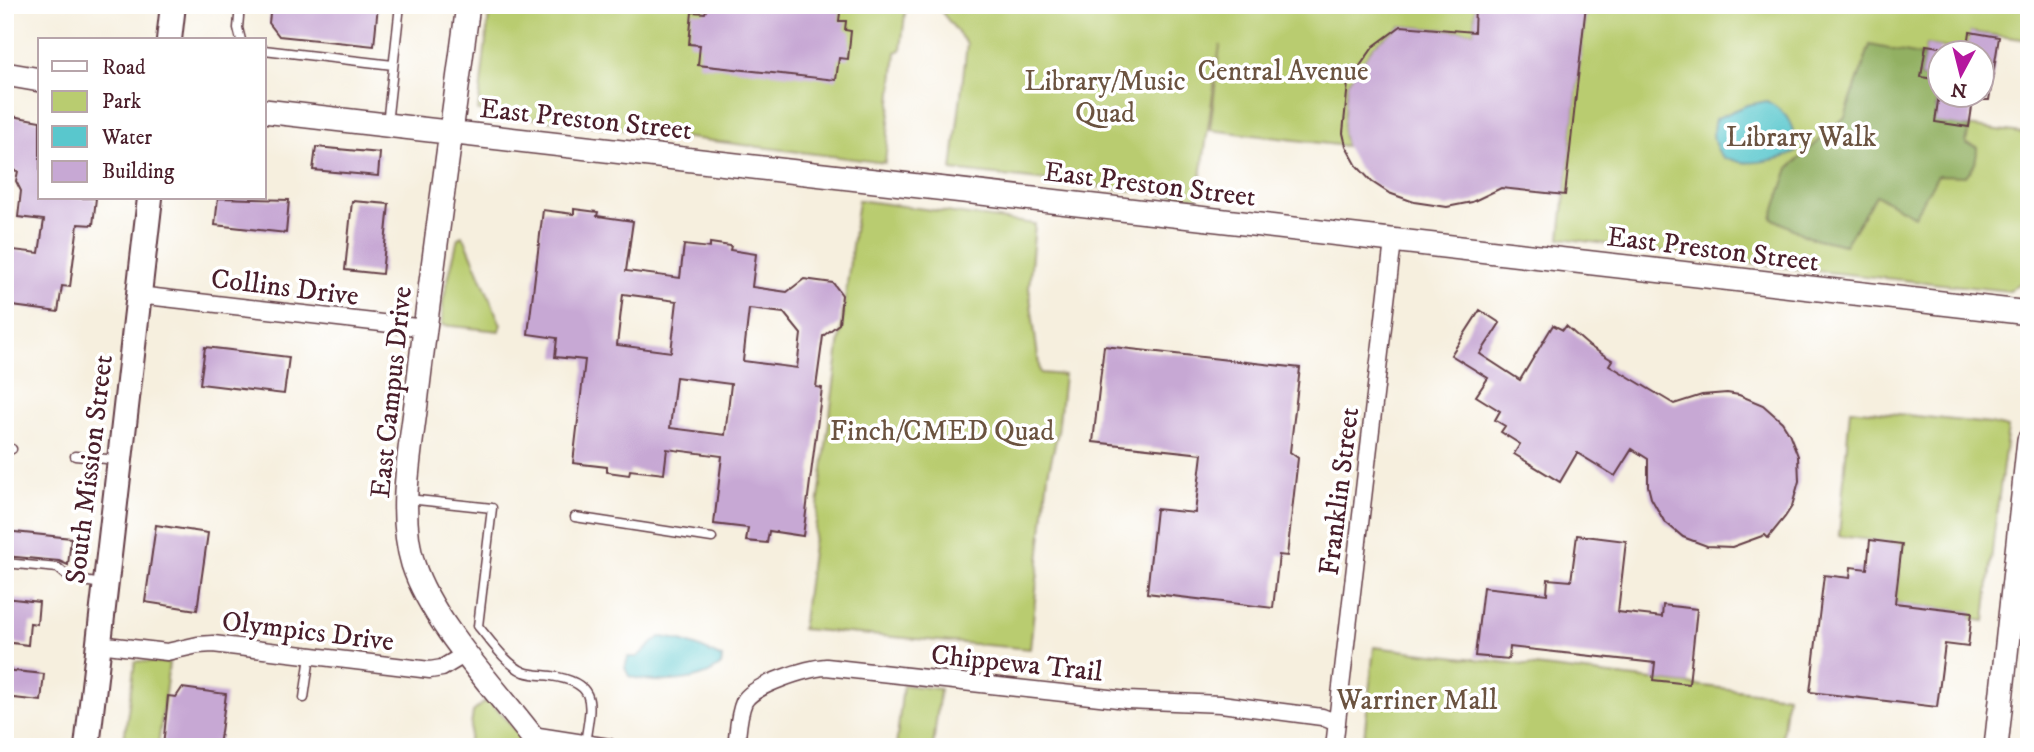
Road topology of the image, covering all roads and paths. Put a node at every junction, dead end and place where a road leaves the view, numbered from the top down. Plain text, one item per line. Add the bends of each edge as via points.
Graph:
1 (173, 5) edge
2 (240, 5) edge
3 (400, 5) edge
4 (468, 5) edge
5 (169, 38) edge
6 (240, 38) edge
7 (266, 50) edge
8 (393, 65) junction
9 (5, 74) edge
10 (38, 80) edge
11 (266, 111) edge
12 (387, 125) junction
13 (451, 133) junction
14 (150, 200) edge
15 (1393, 241) junction
16 (138, 295) junction
17 (2029, 313) edge
18 (425, 328) junction
19 (2029, 440) edge
20 (75, 456) dead end
21 (120, 460) junction
22 (407, 499) junction
23 (575, 517) dead end
24 (712, 538) dead end
25 (5, 563) edge
26 (105, 584) junction
27 (98, 644) junction
28 (467, 653) junction
29 (310, 656) junction
30 (304, 698) dead end
31 (1337, 723) junction
32 (536, 741) edge
33 (585, 743) junction
34 (87, 747) edge
35 (609, 747) edge
36 (736, 747) edge
37 (1334, 747) edge
38 (1996, 747) edge

1 - 5 main road
2 - 6 lane
3 - 8 lane
4 - 13 street, East Campus Drive
7 - 8 lane
8 - 12 lane
9 - 10 street
11 - 12 street, East Preston Street
12 - 13 street, East Preston Street
13 - 15 street, East Preston Street
13 - 18 street, East Campus Drive
14 - 16 main road, South Mission Street
15 - 17 street, East Preston Street
15 - 31 street, Franklin Street
16 - 18 street, Collins Drive
16 - 21 main road, South Mission Street
18 - 22 street, East Campus Drive
19 - 38 street
20 - 21 lane
21 - 26 main road, South Mission Street
22 - 28 street, East Campus Drive via 407,532 419,580
22 - 33 lane via 492,508 478,626 524,672 581,684 591,705
23 - 24 lane
25 - 26 lane via 58,568 71,579
26 - 27 main road, South Mission Street
27 - 29 street, Olympics Drive via 167,652 213,644
27 - 34 main road, South Mission Street
28 - 29 street, Olympics Drive via 430,670
28 - 32 street, East Campus Drive
29 - 30 lane
31 - 36 street, Chippewa Trail via 1221,704 1127,700 826,667 750,694 743,704
31 - 37 street, Franklin Street
32 - 33 street
33 - 35 street

